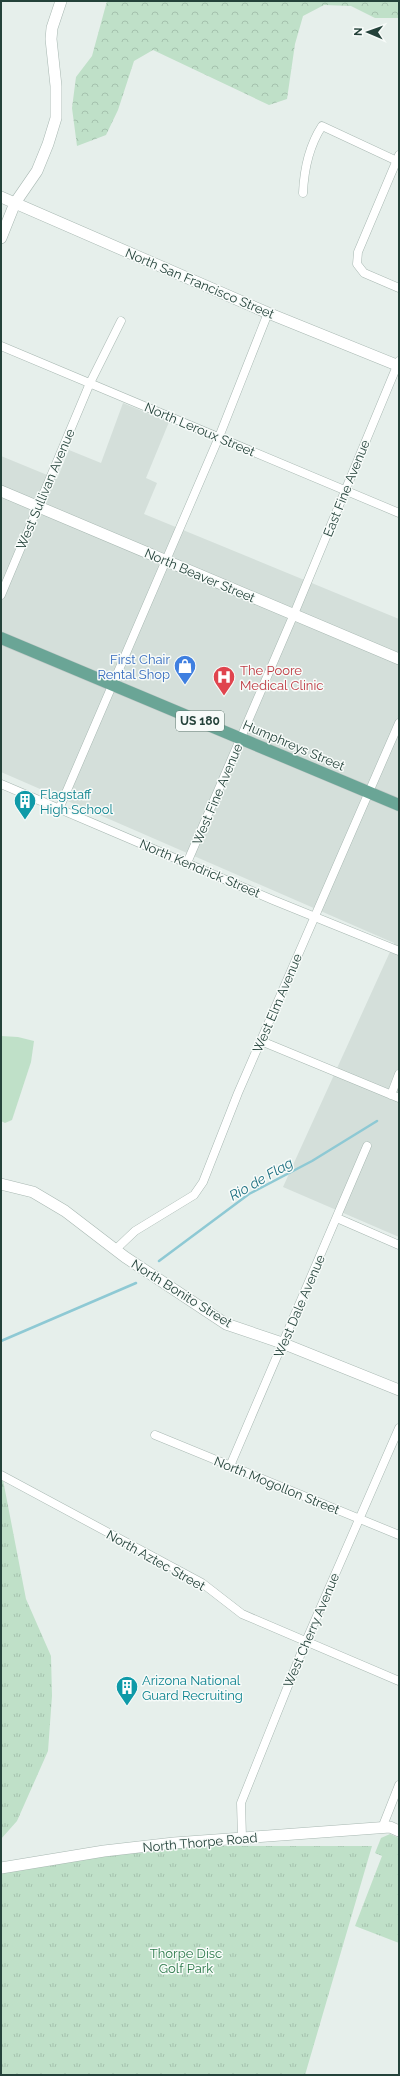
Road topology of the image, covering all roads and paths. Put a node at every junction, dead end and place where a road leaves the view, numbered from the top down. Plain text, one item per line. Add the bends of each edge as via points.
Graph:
1 (61, 1) edge
2 (398, 159) edge
3 (303, 193) dead end
4 (1, 197) edge
5 (16, 203) junction
6 (1, 238) edge
7 (399, 288) edge
8 (268, 313) junction
9 (121, 321) dead end
10 (1, 346) edge
11 (398, 364) edge
12 (90, 383) junction
13 (219, 436) junction
14 (345, 490) junction
15 (1, 491) edge
16 (38, 506) junction
17 (399, 513) edge
18 (165, 560) junction
19 (1, 596) edge
20 (294, 614) junction
21 (1, 638) edge
22 (399, 659) edge
23 (112, 684) junction
24 (399, 723) edge
25 (241, 738) junction
26 (1, 784) edge
27 (370, 793) junction
28 (399, 805) edge
29 (59, 809) junction
30 (187, 862) junction
31 (314, 916) junction
32 (399, 951) edge
33 (261, 1041) junction
34 (399, 1074) edge
35 (395, 1096) edge
36 (367, 1146) dead end
37 (1, 1184) edge
38 (337, 1218) junction
39 (399, 1245) edge
40 (116, 1250) junction
41 (282, 1343) junction
42 (399, 1390) edge
43 (399, 1428) edge
44 (155, 1435) dead end
45 (230, 1466) junction
46 (1, 1475) edge
47 (359, 1518) junction
48 (399, 1535) edge
49 (306, 1641) junction
50 (399, 1681) edge
51 (399, 1785) edge
52 (382, 1828) junction
53 (399, 1831) edge
54 (242, 1837) junction
55 (1, 1868) edge

1 - 5 street via 51,39 56,86 56,118 37,171
2 - 3 street via 322,126 307,162
2 - 7 street via 358,252 357,264 364,273
4 - 5 street, North San Francisco Street
5 - 6 street
5 - 8 street, North San Francisco Street
8 - 11 street, North San Francisco Street
8 - 13 street
9 - 12 street, West Sullivan Avenue
10 - 12 street, North Leroux Street
11 - 14 street, East Fine Avenue
12 - 13 street, North Leroux Street
12 - 16 street, West Sullivan Avenue
13 - 14 street, North Leroux Street
13 - 18 street
14 - 17 street, North Leroux Street
14 - 20 street, East Fine Avenue
15 - 16 street, North Beaver Street
16 - 18 street, North Beaver Street
16 - 19 street, West Sullivan Avenue
18 - 20 street, North Beaver Street
18 - 23 street
20 - 22 street, North Beaver Street
20 - 25 street, West Fine Avenue
21 - 23 main road, Humphreys Street / US 180
23 - 25 main road, Humphreys Street / US 180
23 - 29 street
24 - 27 street, West Elm Avenue
25 - 27 main road, Humphreys Street / US 180
25 - 30 street, West Fine Avenue
26 - 29 street, North Kendrick Street
27 - 28 main road, Humphreys Street / US 180
27 - 31 street, West Elm Avenue
29 - 30 street, North Kendrick Street
30 - 31 street, North Kendrick Street
31 - 32 street, North Kendrick Street
31 - 33 street, West Elm Avenue
33 - 35 street
33 - 40 street, West Elm Avenue via 203,1182 194,1195 135,1231
34 - 35 street
36 - 38 street, West Dale Avenue
37 - 40 street, North Bonito Street via 33,1192
38 - 39 street
38 - 41 street, West Dale Avenue
40 - 41 street, North Bonito Street via 226,1324
41 - 42 street, North Bonito Street
41 - 45 street, West Dale Avenue
43 - 47 street, West Cherry Avenue
44 - 45 street, North Mogollon Street
45 - 47 street, North Mogollon Street
46 - 49 street, North Aztec Street via 202,1584 242,1614
47 - 48 street, North Mogollon Street
47 - 49 street, West Cherry Avenue
49 - 50 street, North Aztec Street
49 - 54 street, West Cherry Avenue via 241,1803
51 - 52 street
52 - 53 street, North Thorpe Road via 390,1827
52 - 54 street, North Thorpe Road
54 - 55 street, North Thorpe Road via 104,1851

